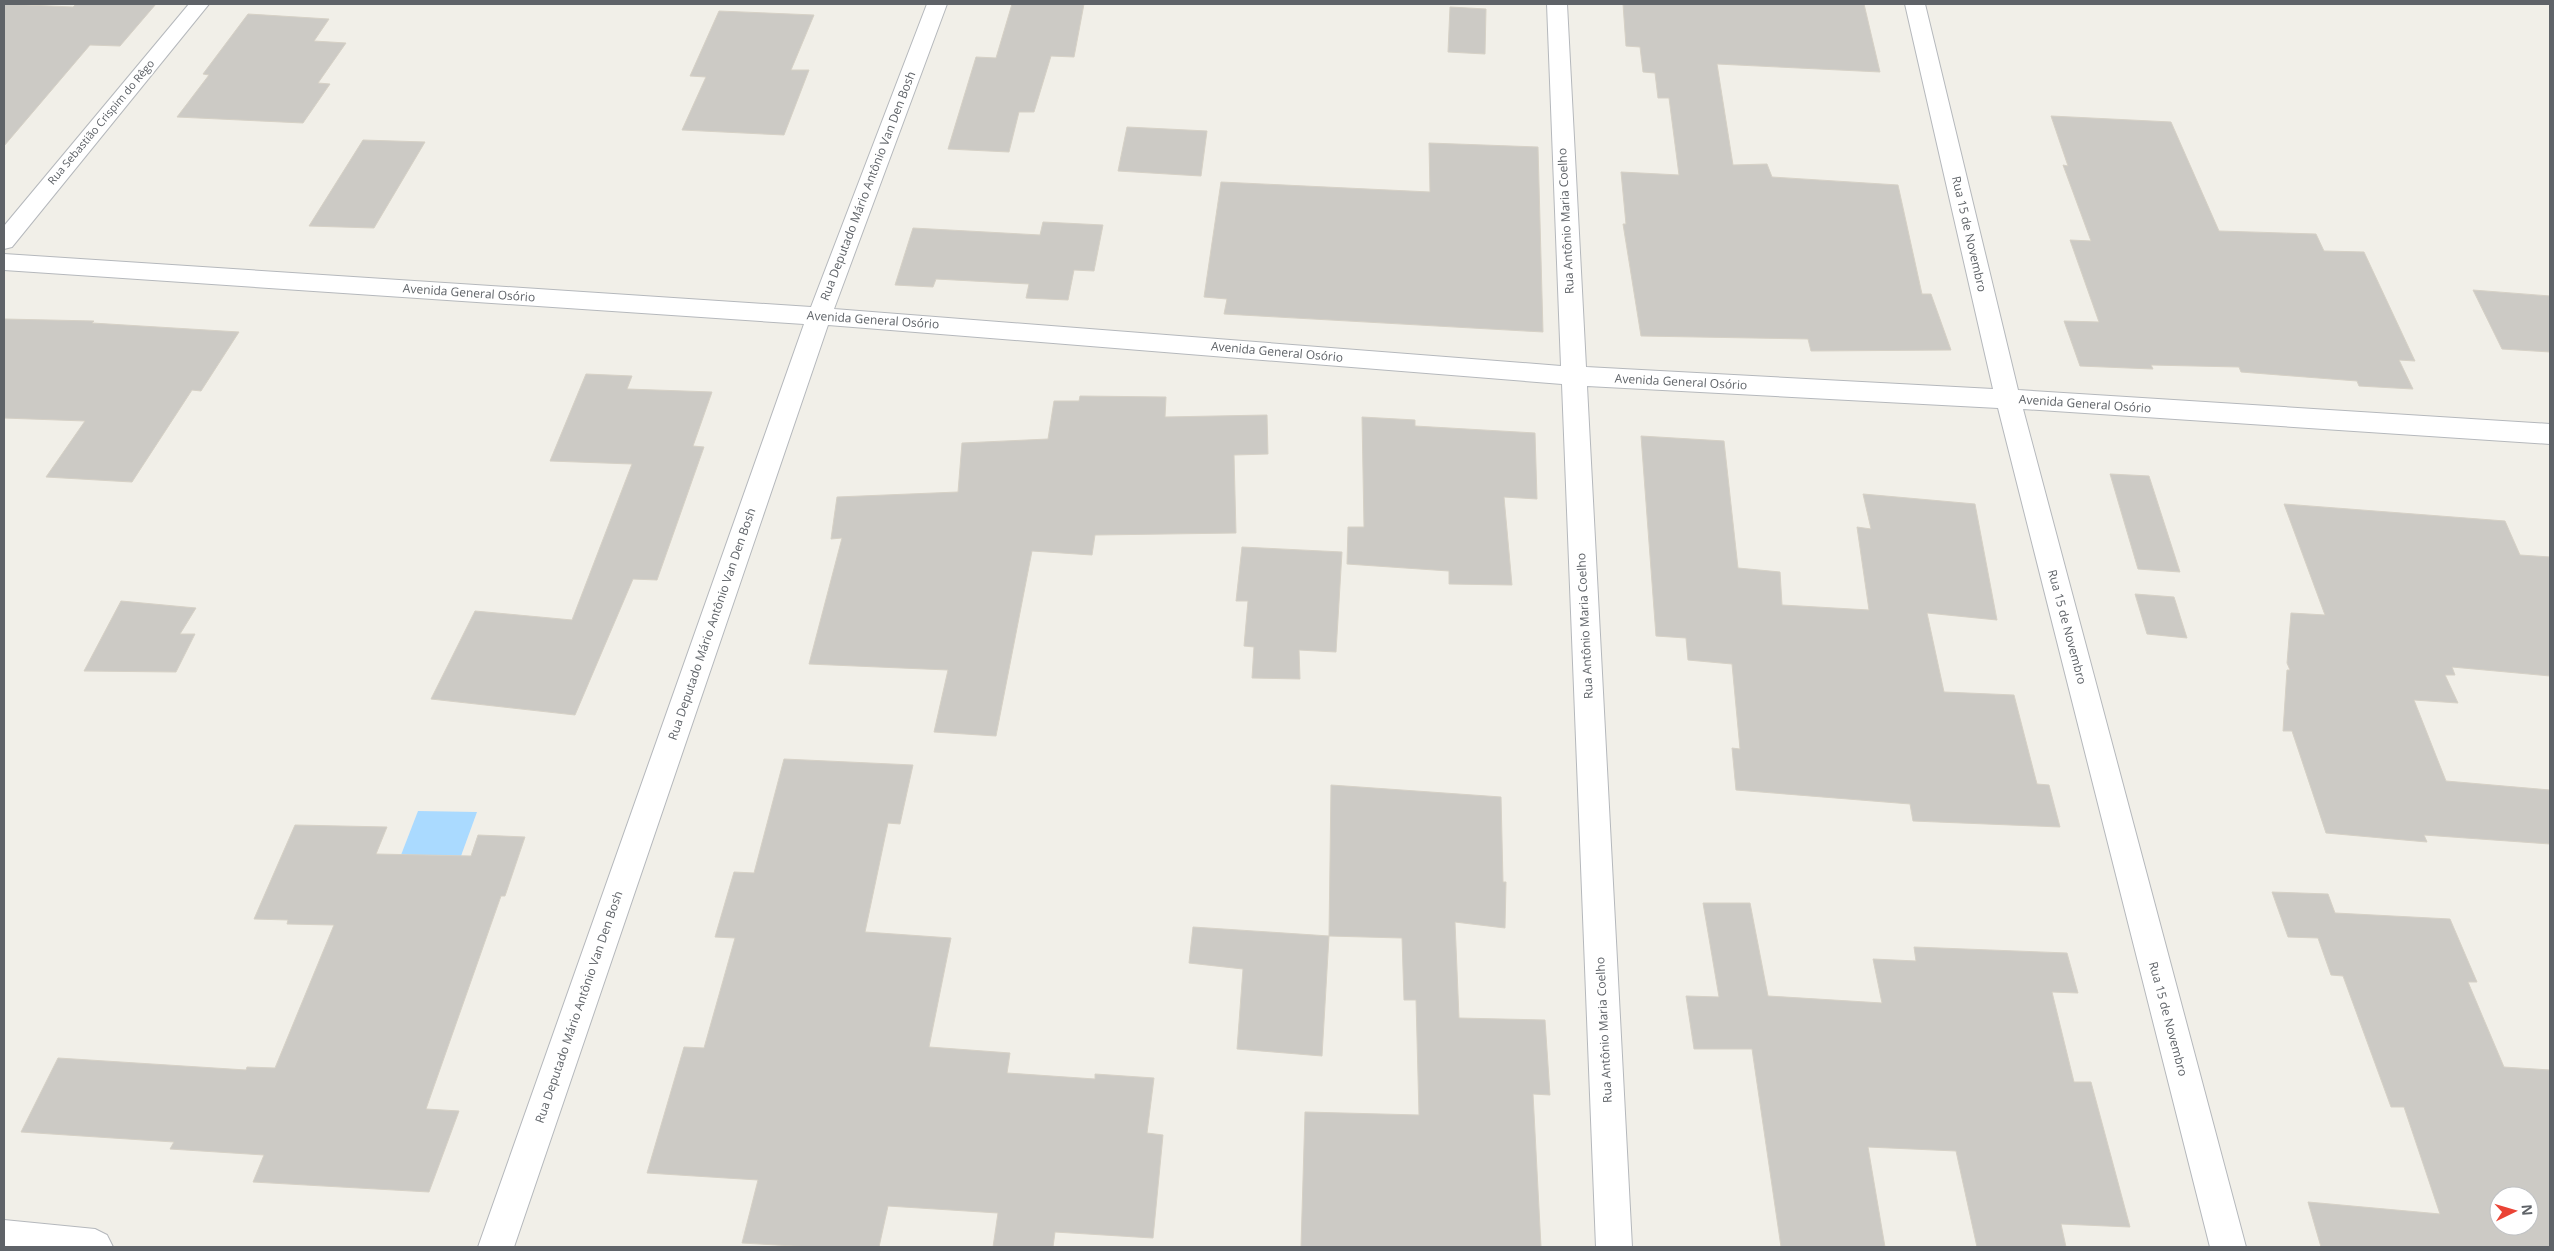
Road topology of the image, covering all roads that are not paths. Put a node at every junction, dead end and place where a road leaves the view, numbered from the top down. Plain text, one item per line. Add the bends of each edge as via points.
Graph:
1 (199, 4) edge
2 (937, 4) edge
3 (1557, 4) edge
4 (1915, 4) edge
5 (4, 241) edge
6 (4, 262) edge
7 (819, 316) junction
8 (1573, 376) junction
9 (2008, 399) junction
10 (2550, 434) edge
11 (4, 1237) edge
12 (95, 1247) edge
13 (496, 1247) edge
14 (1614, 1247) edge
15 (2228, 1247) edge

1 - 5 street, Rua Sebastião Crispim do Rêgo
2 - 7 street, Rua Deputado Mário Antônio Van Den Bosh
3 - 8 street, Rua Antônio Maria Coelho
4 - 9 street, Rua 15 de Novembro
6 - 7 street, Avenida General Osório
7 - 8 street, Avenida General Osório
7 - 13 street, Rua Deputado Mário Antônio Van Den Bosh
8 - 9 street, Avenida General Osório
8 - 14 street, Rua Antônio Maria Coelho
9 - 10 street, Avenida General Osório
9 - 15 street, Rua 15 de Novembro
11 - 12 street

